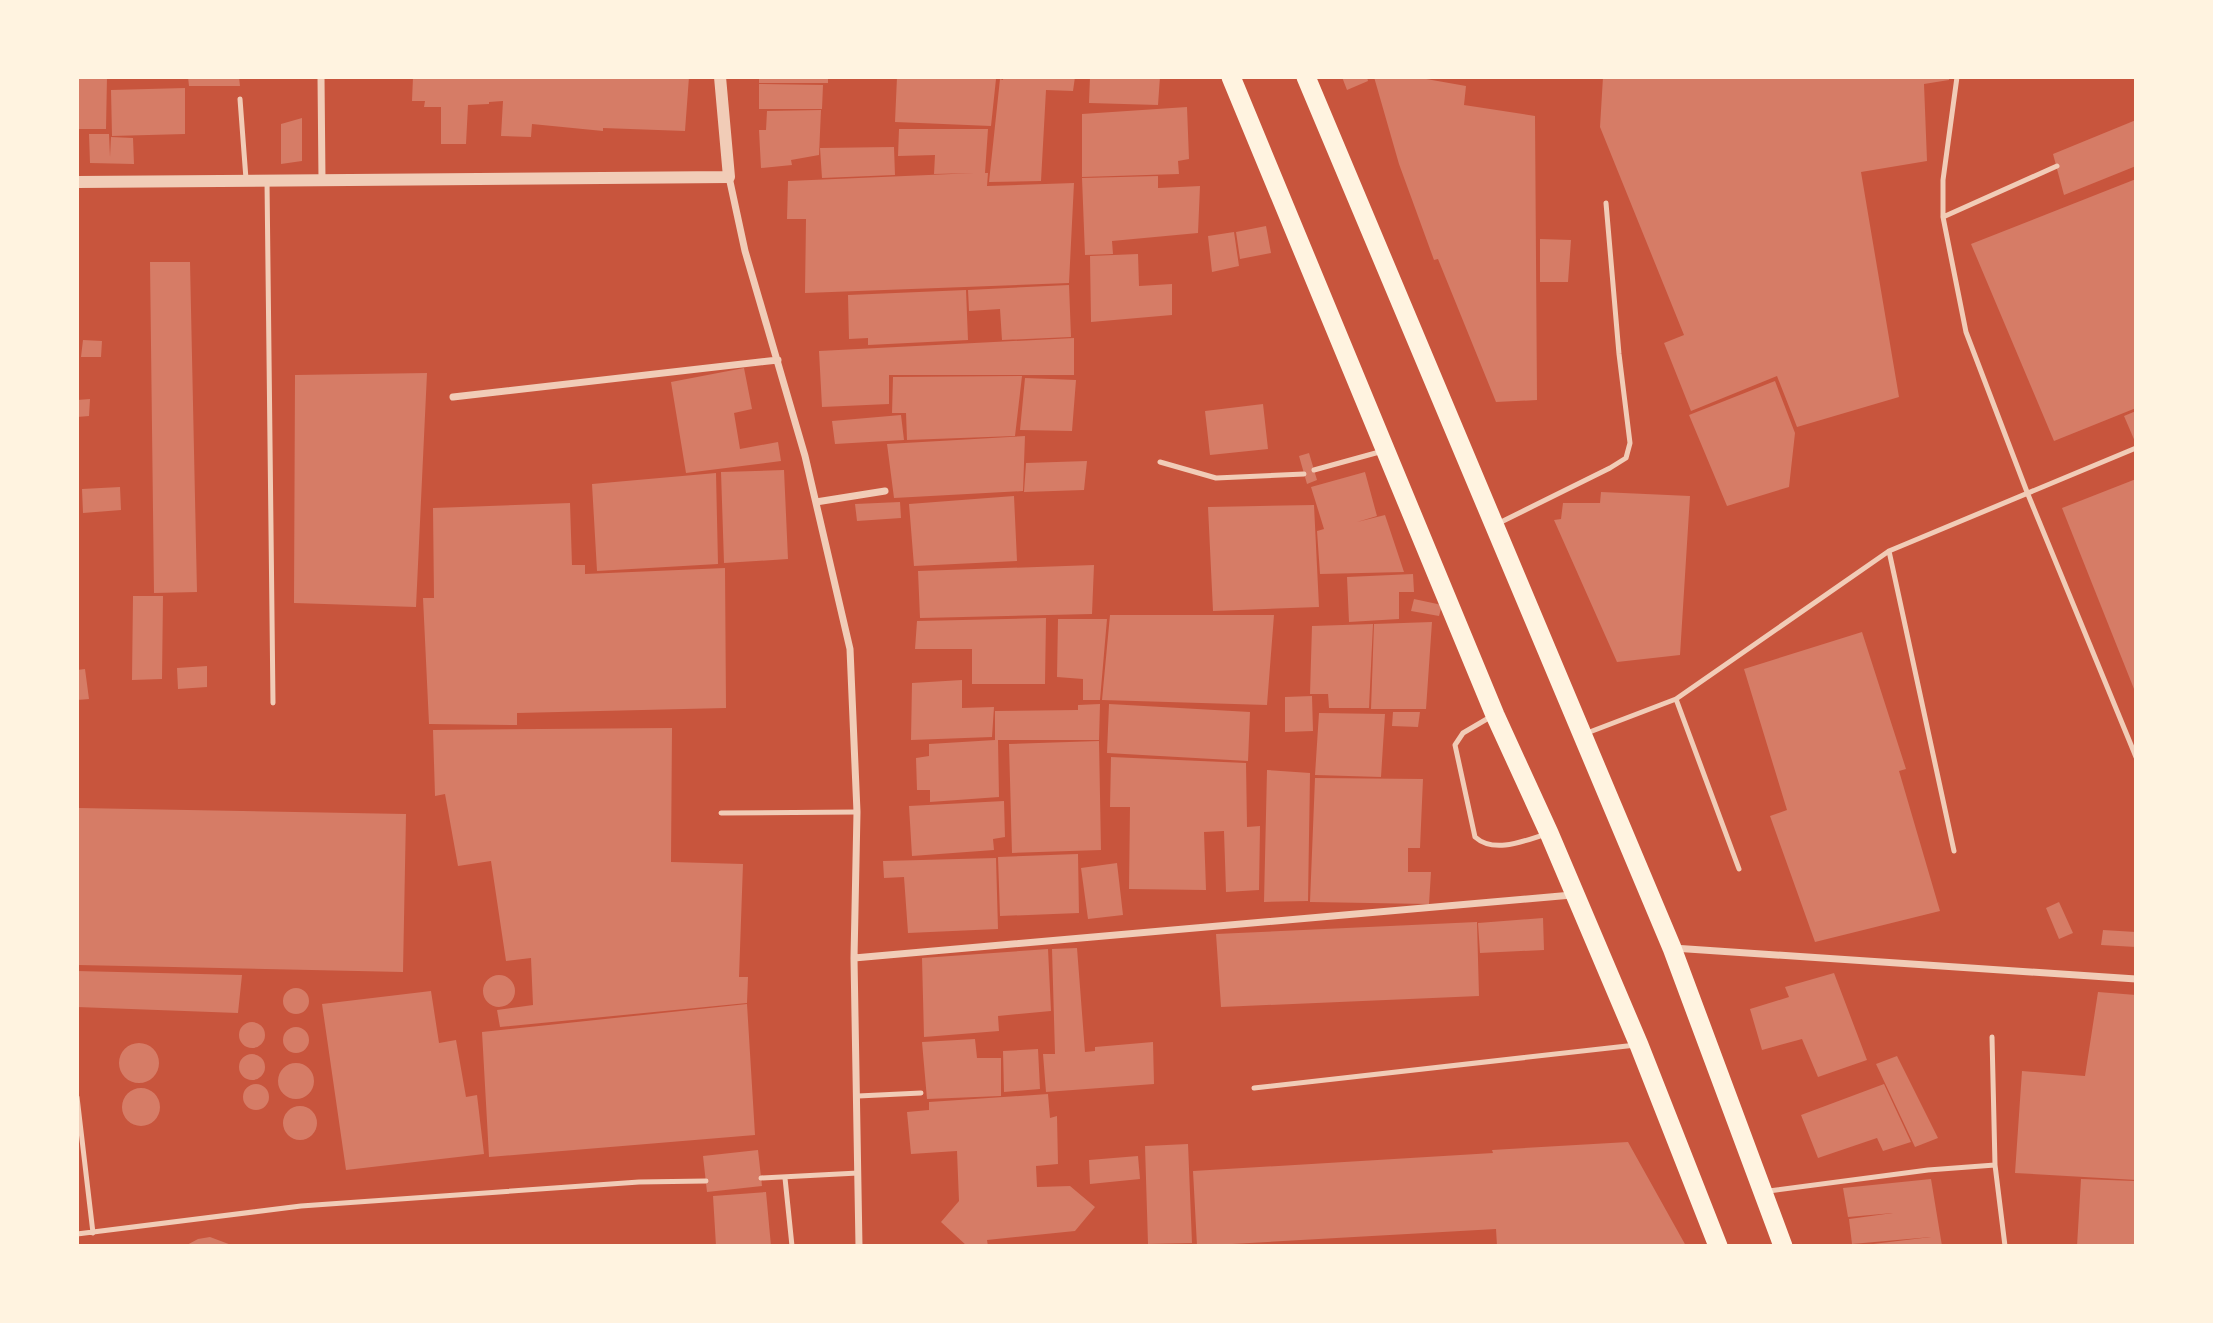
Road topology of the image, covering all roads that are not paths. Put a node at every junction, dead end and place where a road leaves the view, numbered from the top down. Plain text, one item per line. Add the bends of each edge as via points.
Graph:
1 (321, 77) edge
2 (720, 77) edge
3 (1231, 77) edge
4 (1306, 77) edge
5 (1957, 77) edge
6 (240, 99) dead end
7 (2057, 166) dead end
8 (729, 177) junction
9 (322, 180) junction
10 (246, 181) junction
11 (267, 181) junction
12 (77, 182) edge
13 (1606, 203) dead end
14 (1943, 217) junction
15 (778, 360) junction
16 (453, 397) dead end
17 (2136, 447) edge
18 (1386, 450) junction
19 (1160, 463) dead end
20 (1314, 470) dead end
21 (1304, 474) dead end
22 (885, 491) dead end
23 (2027, 492) junction
24 (816, 502) junction
25 (1494, 526) junction
26 (1889, 551) junction
27 (1676, 699) junction
28 (273, 704) dead end
29 (1495, 715) junction
30 (1584, 734) junction
31 (2136, 757) edge
32 (857, 812) junction
33 (721, 813) dead end
34 (1549, 833) junction
35 (1954, 851) dead end
36 (1739, 869) dead end
37 (1576, 894) junction
38 (1672, 948) junction
39 (854, 958) junction
40 (2136, 979) edge
41 (1992, 1037) dead end
42 (1639, 1045) junction
43 (1254, 1088) dead end
44 (921, 1093) dead end
45 (77, 1097) edge
46 (858, 1097) junction
47 (1995, 1165) junction
48 (858, 1173) junction
49 (761, 1178) dead end
50 (785, 1178) junction
51 (706, 1181) dead end
52 (1763, 1192) junction
53 (93, 1233) junction
54 (77, 1234) edge
55 (792, 1246) edge
56 (859, 1246) edge
57 (1718, 1246) edge
58 (1783, 1246) edge
59 (2005, 1246) edge

1 - 9 street
2 - 8 street
3 - 18 highway
4 - 25 highway
5 - 14 lane via 1943,180
6 - 10 lane
7 - 14 lane
8 - 9 street
8 - 15 street via 745,251
9 - 11 street
10 - 11 street
10 - 12 street
11 - 28 lane
13 - 25 lane via 1630,443 1626,458
14 - 23 lane via 1966,332
15 - 16 street
15 - 24 street
17 - 23 lane
18 - 20 lane
18 - 29 highway
19 - 21 lane via 1216,478
22 - 24 street
23 - 26 lane
23 - 31 lane
24 - 32 street via 850,649
25 - 30 highway
26 - 27 lane
26 - 35 lane
27 - 30 lane
27 - 36 lane
29 - 34 highway
29 - 34 lane via 1463,733 1455,745 1475,837 1492,846
30 - 38 highway
32 - 33 lane
32 - 39 street
34 - 37 highway
37 - 39 street
37 - 42 highway
38 - 40 street
38 - 52 highway
39 - 46 street
41 - 47 lane
42 - 43 lane
42 - 57 highway
44 - 46 lane
45 - 53 lane
46 - 48 street
47 - 52 lane
47 - 59 lane
48 - 50 lane
48 - 56 street
49 - 50 lane
50 - 55 lane
51 - 53 lane via 301,1206
52 - 58 highway
53 - 54 lane

